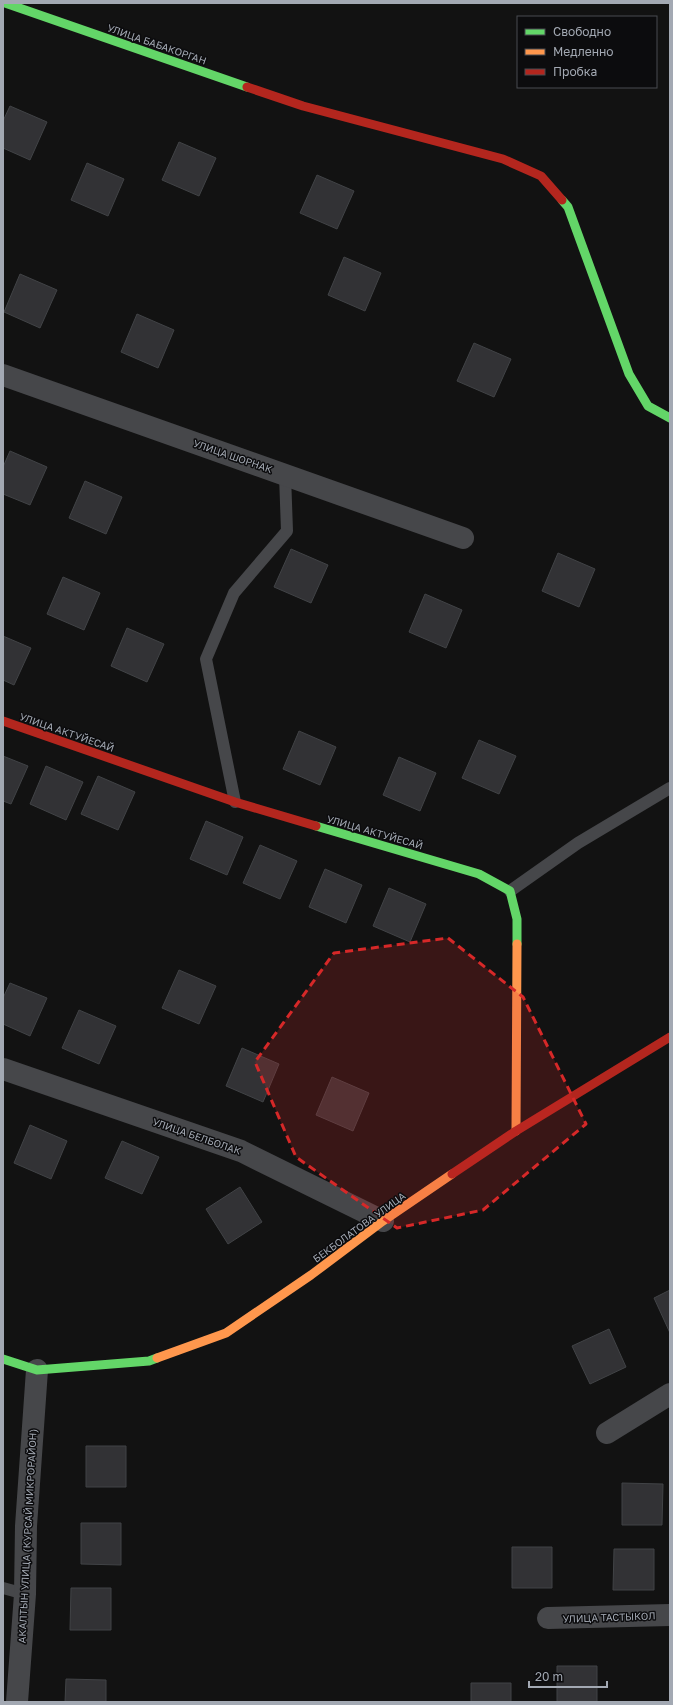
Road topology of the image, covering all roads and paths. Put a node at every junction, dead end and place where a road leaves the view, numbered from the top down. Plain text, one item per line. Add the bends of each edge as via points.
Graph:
1 (5, 3) edge
2 (3, 375) edge
3 (670, 418) edge
4 (284, 474) junction
5 (463, 538) dead end
6 (3, 721) edge
7 (670, 788) edge
8 (235, 802) junction
9 (510, 891) junction
10 (670, 1037) edge
11 (3, 1070) edge
12 (516, 1131) junction
13 (383, 1221) junction
14 (3, 1359) edge
15 (37, 1370) junction
16 (670, 1394) edge
17 (607, 1432) dead end
18 (3, 1588) edge
19 (25, 1594) junction
20 (670, 1615) edge
21 (548, 1618) dead end
22 (17, 1702) edge

1 - 3 street, УЛИЦА БАБАКОРГАН via 302,106 503,159 541,176 568,207 629,374 648,406
2 - 4 street, УЛИЦА ШОРНАК
4 - 5 street, УЛИЦА ШОРНАК
4 - 8 lane via 287,531 234,593 206,659
6 - 8 street, УЛИЦА АКТУЙЕСАЙ
7 - 9 lane via 578,843
8 - 9 street, УЛИЦА АКТУЙЕСАЙ via 479,874
9 - 12 street via 517,919
10 - 12 street, БЕКБОЛАТОВА УЛИЦА
11 - 13 street, УЛИЦА БЕЛБОЛАК via 241,1151
12 - 13 street, БЕКБОЛАТОВА УЛИЦА
13 - 15 street, БЕКБОЛАТОВА УЛИЦА via 311,1275 226,1333 148,1361
14 - 15 street
15 - 19 street, АКАЛТЫН УЛИЦА (КУРСАЙ МИКРОРАЙОН) via 26,1526
16 - 17 street
18 - 19 lane
19 - 22 street, АКАЛТЫН УЛИЦА (КУРСАЙ МИКРОРАЙОН)
20 - 21 street, УЛИЦА ТАСТЫКОЛ

